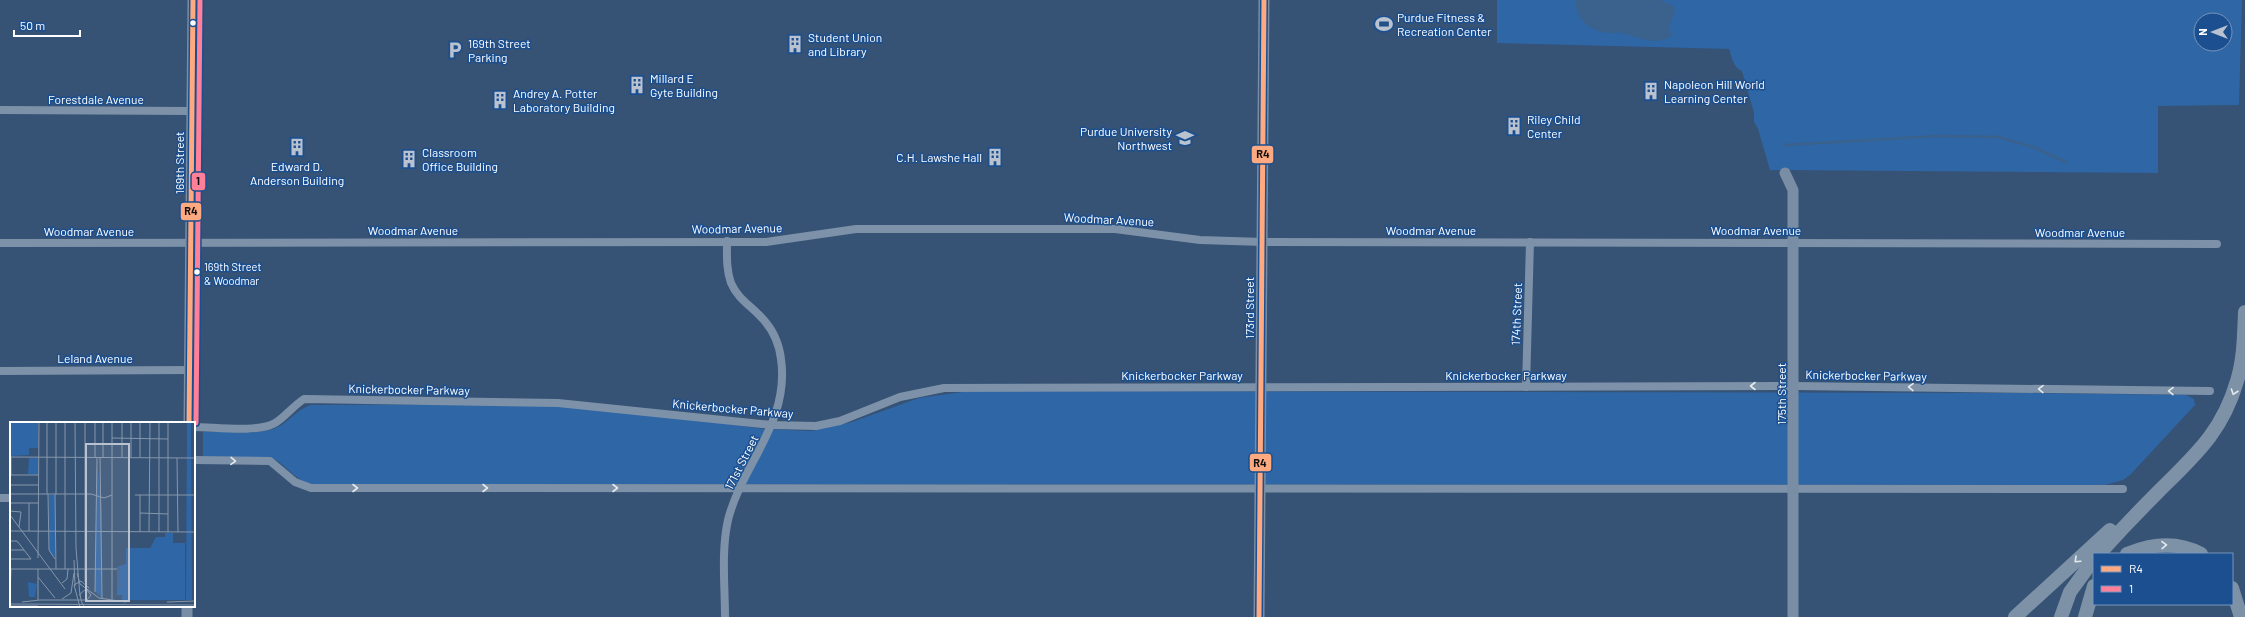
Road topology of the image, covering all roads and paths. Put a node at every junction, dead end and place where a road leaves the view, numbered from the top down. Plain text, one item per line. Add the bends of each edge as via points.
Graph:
1 (193, 0) edge
2 (1264, 0) edge
3 (0, 110) edge
4 (192, 111) junction
5 (1785, 173) dead end
6 (727, 241) junction
7 (1262, 242) junction
8 (1530, 242) junction
9 (1793, 242) junction
10 (0, 243) edge
11 (191, 243) junction
12 (2217, 244) dead end
13 (2245, 312) edge
14 (190, 370) junction
15 (0, 371) edge
16 (1794, 386) junction
17 (1262, 387) junction
18 (1526, 387) junction
19 (2210, 392) dead end
20 (189, 422) edge
21 (772, 426) junction
22 (195, 427) edge
23 (195, 460) edge
24 (1261, 487) junction
25 (1794, 487) junction
26 (739, 488) junction
27 (2122, 489) dead end
28 (2150, 500) junction
29 (2100, 553) edge
30 (2131, 553) edge
31 (2198, 553) edge
32 (2093, 560) edge
33 (2093, 589) edge
34 (2233, 591) edge
35 (725, 617) edge
36 (1260, 617) edge
37 (1793, 617) edge
38 (2015, 617) edge
39 (2061, 617) edge
40 (2085, 617) edge
41 (2241, 617) edge

1 - 4 street, 169th Street
2 - 7 street, 173rd Street
3 - 4 street, Forestdale Avenue
4 - 11 street, 169th Street
5 - 9 street, 175th Street via 1793,190
6 - 7 street, Woodmar Avenue via 784,241 856,229 1101,229 1143,231 1200,240
6 - 11 street, Woodmar Avenue
6 - 21 street, 171st Street via 727,266 731,283 741,300 773,330 781,359 780,391
7 - 8 street, Woodmar Avenue
7 - 17 street, 173rd Street
8 - 9 street, Woodmar Avenue
8 - 18 street, 174th Street
9 - 12 street, Woodmar Avenue
9 - 16 street, 175th Street
10 - 11 street, Woodmar Avenue
11 - 14 street, 169th Street
13 -> 28 highway via 2243,358 2238,380 2224,416 2205,445
14 - 15 street, Leland Avenue
14 - 20 street, 169th Street
16 -> 18 street, Knickerbocker Parkway
19 -> 16 street, Knickerbocker Parkway
16 - 25 street, 175th Street
17 - 18 street, Knickerbocker Parkway
17 - 21 street, Knickerbocker Parkway via 944,388 900,397 840,421 816,426
17 - 24 street, 173rd Street
21 - 22 street, Knickerbocker Parkway via 558,403 304,399 292,406 276,423 262,428
21 - 26 street, 171st Street
23 -> 26 street via 270,462 295,482 311,488
24 - 25 street
24 - 26 street
24 - 36 street, 173rd Street
25 - 27 street
25 - 37 street, 175th Street
26 - 35 street, 171st Street via 728,520 725,543
28 - 29 highway
28 -> 38 highway via 2121,519
30 -> 31 highway via 2159,545 2186,548
32 - 39 highway via 2070,592
33 - 40 highway
34 - 41 highway

